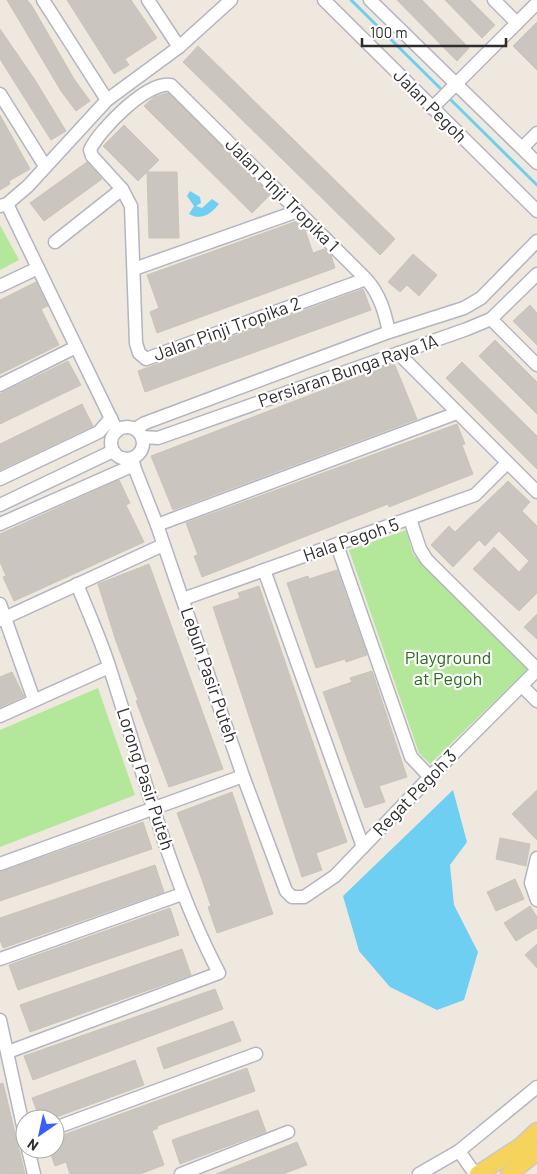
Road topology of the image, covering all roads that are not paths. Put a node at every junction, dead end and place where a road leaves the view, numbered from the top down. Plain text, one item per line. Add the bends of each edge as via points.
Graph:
1 (44, 0) edge
2 (148, 0) edge
3 (231, 0) edge
4 (324, 0) edge
5 (370, 0) edge
6 (494, 0) edge
7 (537, 3) edge
8 (517, 23) junction
9 (178, 48) junction
10 (455, 85) junction
11 (2, 100) edge
12 (107, 100) junction
13 (432, 108) junction
14 (537, 133) edge
15 (522, 148) junction
16 (537, 163) edge
17 (44, 166) junction
18 (122, 189) junction
19 (4, 205) edge
20 (298, 211) junction
21 (537, 211) edge
22 (55, 242) dead end
23 (536, 242) edge
24 (38, 268) junction
25 (134, 269) junction
26 (537, 274) edge
27 (366, 279) junction
28 (0, 286) edge
29 (491, 319) junction
30 (389, 332) junction
31 (76, 348) junction
32 (398, 353) junction
33 (537, 365) edge
34 (0, 385) edge
35 (457, 413) junction
36 (111, 418) junction
37 (117, 431) junction
38 (139, 433) junction
39 (113, 451) junction
40 (132, 462) junction
41 (507, 463) junction
42 (0, 479) edge
43 (537, 492) edge
44 (0, 505) edge
45 (410, 519) junction
46 (0, 524) edge
47 (157, 525) junction
48 (163, 545) junction
49 (337, 545) junction
50 (264, 570) junction
51 (77, 584) junction
52 (183, 599) junction
53 (0, 604) edge
54 (2, 619) edge
55 (109, 666) junction
56 (537, 670) edge
57 (522, 686) junction
58 (34, 700) junction
59 (537, 701) edge
60 (0, 716) edge
61 (243, 776) junction
62 (430, 777) junction
63 (154, 809) junction
64 (363, 847) junction
65 (537, 858) edge
66 (0, 864) edge
67 (286, 891) joint
68 (182, 894) junction
69 (537, 900) edge
70 (0, 959) edge
71 (0, 1020) edge
72 (256, 1054) dead end
73 (6, 1059) edge
74 (537, 1087) edge
75 (18, 1109) edge
76 (65, 1124) edge
77 (537, 1131) edge
78 (288, 1132) dead end
79 (459, 1151) junction
80 (537, 1152) edge
81 (30, 1159) edge
82 (34, 1174) edge
83 (181, 1174) edge
84 (419, 1174) edge
85 (477, 1174) edge
86 (510, 1174) edge

1 - 12 street
2 - 9 street
3 - 9 street
4 - 13 street, Jalan Pegoh
5 - 10 street, Jalan Pegoh
6 - 8 street
7 - 8 street
8 - 10 street
9 - 12 street
10 - 13 street
10 - 15 street, Jalan Pegoh
11 - 17 street
12 - 17 street
13 - 21 street, Jalan Pegoh
14 - 15 street
15 - 16 street, Jalan Pegoh
17 - 19 street via 28,186
18 - 20 street, Jalan Pinji Tropika 1 via 90,150 113,118 150,90 165,84 171,86
18 - 22 street
18 - 25 street via 131,206
19 - 24 street
20 - 25 street
20 - 27 street, Jalan Pinji Tropika 1
23 - 30 street via 481,298 464,308
24 - 28 street
24 - 31 street
25 - 27 street, Jalan Pinji Tropika 2 via 136,343 139,353 146,359
26 - 29 street, Persiaran Bunga Raya 1A
27 - 30 street, Jalan Pinji Tropika 1 via 383,308
29 - 32 street, Persiaran Bunga Raya 1A
29 - 33 street
30 - 38 street via 145,423
31 - 34 street
31 - 36 street
32 - 35 street
32 - 38 street, Persiaran Bunga Raya 1A via 158,438
35 - 41 street
35 - 47 street
36 - 37 street
36 - 42 street via 99,432
37 - 38 street via 122,428
37 - 39 street via 112,440
38 - 40 street via 142,450
39 - 40 street
39 - 44 street
40 - 46 street
40 - 47 street, Lebuh Pasir Puteh
41 - 43 street
41 - 45 street, Hala Pegoh 5 via 475,495
45 - 49 street, Hala Pegoh 5
45 - 56 street via 427,560
47 - 48 street, Lebuh Pasir Puteh
48 - 51 street
48 - 52 street, Lebuh Pasir Puteh
49 - 50 street, Hala Pegoh 5
49 - 62 street via 411,757
50 - 52 street, Hala Pegoh 5
50 - 64 street
51 - 54 street
51 - 55 street, Lorong Pasir Puteh
52 - 61 street, Lebuh Pasir Puteh
53 - 54 street
54 - 58 street
55 - 58 street
55 - 63 street, Lorong Pasir Puteh
56 - 57 street, Regat Pegoh 3
57 - 59 street
57 - 62 street, Regat Pegoh 3
58 - 60 street
61 - 63 street
61 - 67 street, Lebuh Pasir Puteh
62 - 64 street, Regat Pegoh 3
63 - 66 street
63 - 68 street, Lorong Pasir Puteh
64 - 67 street, Regat Pegoh 3 via 310,895 296,898
65 - 69 street via 531,883
68 - 70 street
68 - 73 street, Lorong Pasir Puteh via 219,973
71 - 73 street
72 - 76 street
73 - 75 street
74 - 79 street
77 - 85 main road via 521,1146
78 - 83 street
79 - 84 street
79 - 85 street
80 - 86 main road
81 - 82 street

